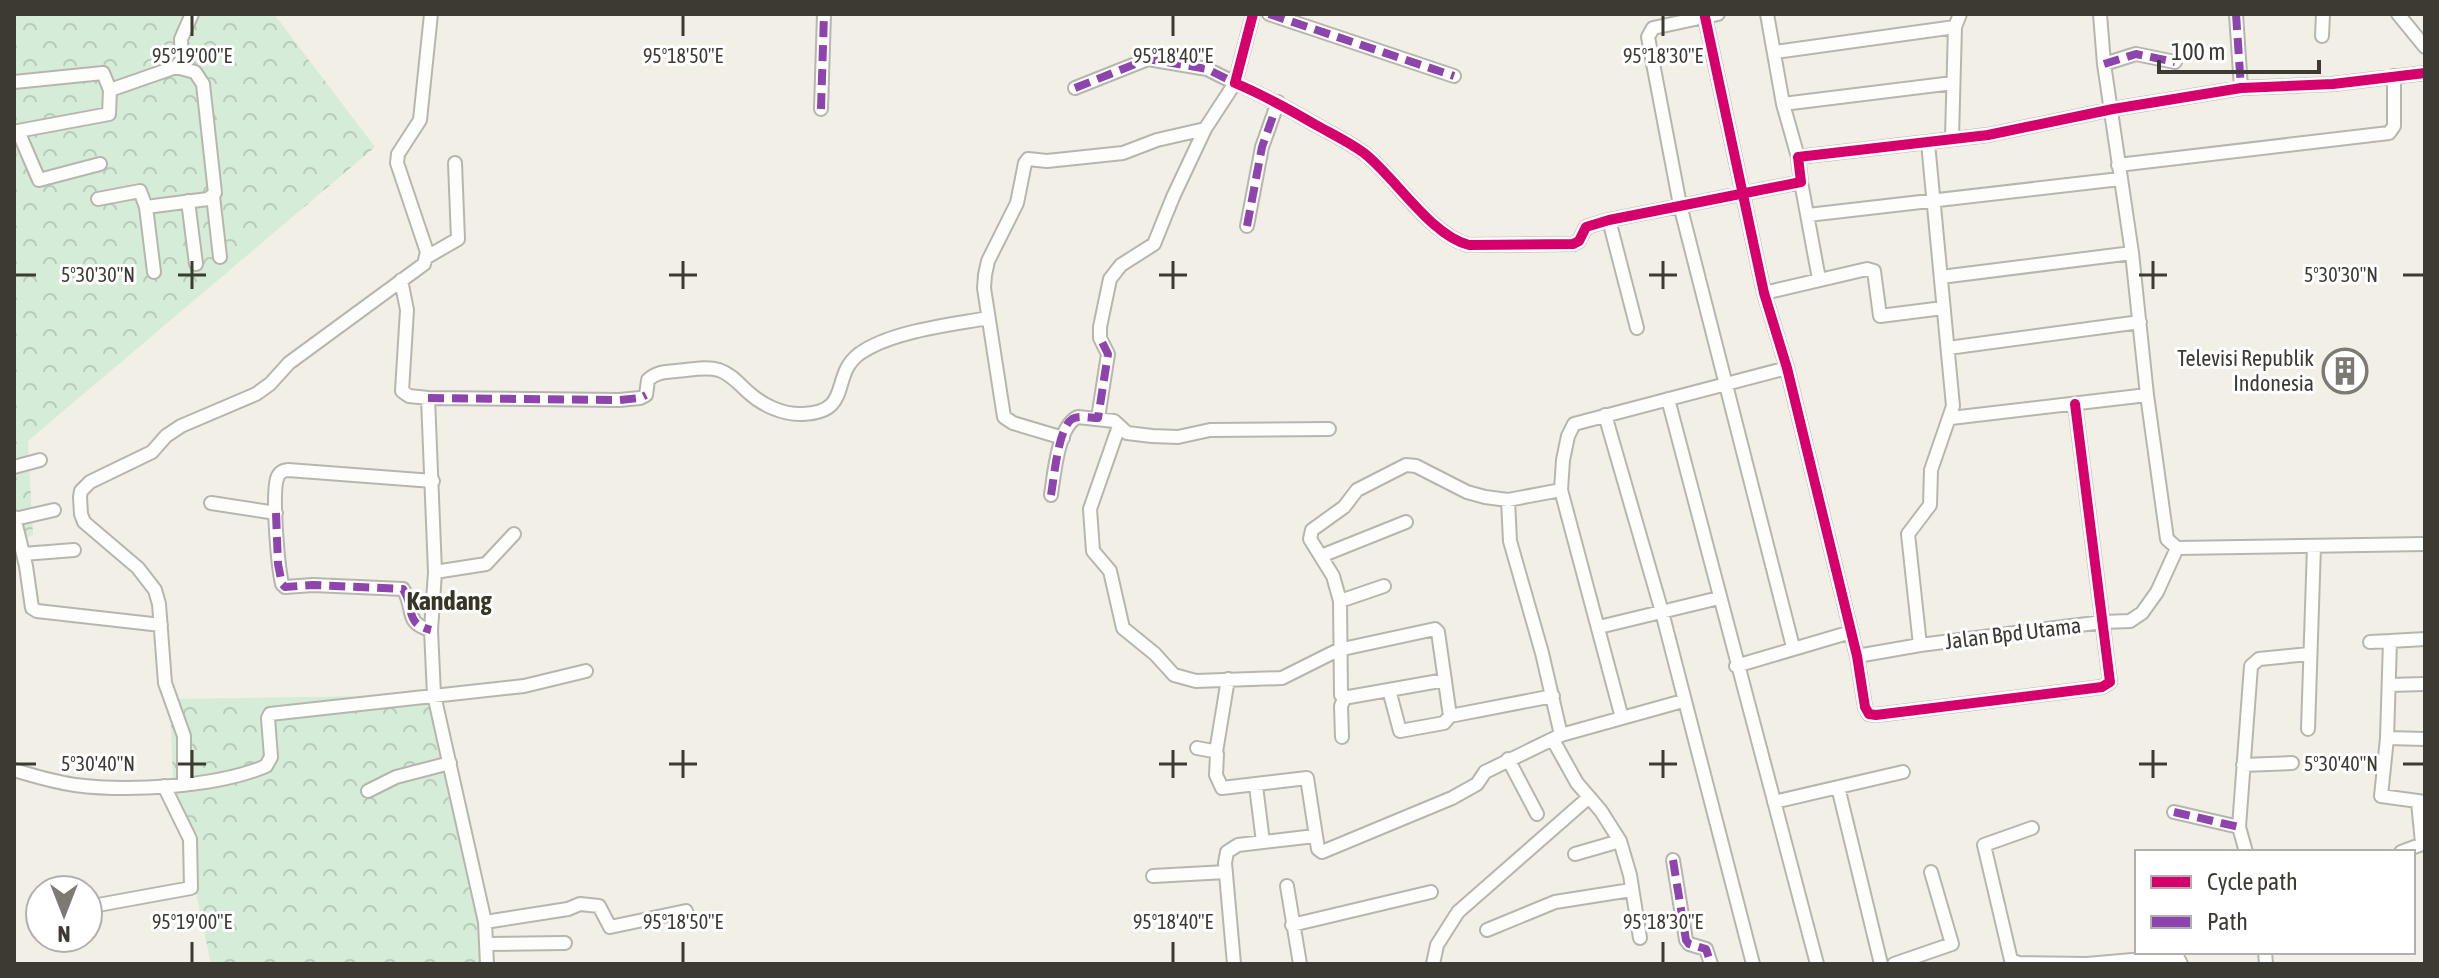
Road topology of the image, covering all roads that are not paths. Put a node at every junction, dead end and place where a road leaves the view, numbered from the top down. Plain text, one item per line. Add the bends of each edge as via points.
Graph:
1 (192, 14) edge
2 (431, 14) edge
3 (824, 14) edge
4 (1253, 14) edge
5 (1269, 14) edge
6 (1767, 14) edge
7 (1960, 14) edge
8 (2100, 14) edge
9 (2236, 14) edge
10 (2323, 14) edge
11 (2398, 14) edge
12 (1703, 16) edge
13 (1955, 27) junction
14 (2322, 36) dead end
15 (2425, 47) edge
16 (1775, 52) junction
17 (2175, 62) dead end
18 (2104, 64) junction
19 (176, 67) junction
20 (2425, 73) edge
21 (1454, 76) dead end
22 (2394, 76) junction
23 (14, 82) edge
24 (1235, 83) junction
25 (1953, 83) junction
26 (1075, 88) dead end
27 (2241, 88) junction
28 (110, 90) junction
29 (1278, 102) junction
30 (1783, 104) junction
31 (821, 109) dead end
32 (2113, 109) junction
33 (14, 117) edge
34 (1205, 129) junction
35 (18, 130) junction
36 (1952, 137) junction
37 (1928, 143) junction
38 (1798, 157) junction
39 (455, 163) dead end
40 (100, 164) dead end
41 (2118, 165) junction
42 (2120, 179) junction
43 (1801, 182) junction
44 (1742, 192) junction
45 (213, 196) junction
46 (98, 199) dead end
47 (188, 201) junction
48 (1933, 202) junction
49 (1680, 205) junction
50 (146, 207) junction
51 (1808, 215) junction
52 (1609, 220) junction
53 (1247, 226) dead end
54 (2132, 253) junction
55 (220, 257) dead end
56 (427, 257) junction
57 (196, 264) dead end
58 (154, 272) dead end
59 (1941, 277) junction
60 (1819, 279) junction
61 (401, 280) junction
62 (1764, 293) junction
63 (1943, 308) junction
64 (988, 318) junction
65 (2140, 322) junction
66 (1637, 328) dead end
67 (1948, 348) junction
68 (1787, 368) junction
69 (1727, 383) junction
70 (2147, 395) junction
71 (428, 398) junction
72 (1668, 399) junction
73 (2075, 404) junction
74 (1605, 415) junction
75 (1098, 418) junction
76 (1951, 418) junction
77 (1119, 426) junction
78 (1329, 429) dead end
79 (1063, 438) junction
80 (40, 460) dead end
81 (14, 467) edge
82 (433, 481) junction
83 (1561, 490) junction
84 (1051, 495) dead end
85 (1508, 500) junction
86 (211, 503) dead end
87 (54, 510) dead end
88 (276, 513) junction
89 (14, 518) edge
90 (1406, 522) dead end
91 (514, 534) dead end
92 (2425, 544) edge
93 (2314, 546) junction
94 (2177, 548) junction
95 (74, 550) dead end
96 (1321, 556) junction
97 (21, 562) edge
98 (435, 572) junction
99 (1384, 586) dead end
100 (1719, 598) junction
101 (1340, 601) junction
102 (1662, 612) junction
103 (2103, 622) junction
104 (161, 625) junction
105 (1599, 627) junction
106 (431, 630) junction
107 (1851, 632) junction
108 (2425, 639) edge
109 (2390, 641) junction
110 (2370, 642) dead end
111 (1920, 645) junction
112 (1793, 647) junction
113 (1338, 650) junction
114 (2309, 654) junction
115 (1857, 656) junction
116 (1736, 666) junction
117 (586, 671) dead end
118 (1228, 679) junction
119 (1445, 680) junction
120 (2425, 684) edge
121 (2389, 685) junction
122 (1389, 690) junction
123 (434, 695) junction
124 (1553, 696) junction
125 (1345, 697) junction
126 (1683, 701) junction
127 (1450, 716) junction
128 (1622, 718) junction
129 (2308, 729) dead end
130 (1342, 737) dead end
131 (1557, 738) junction
132 (2387, 738) junction
133 (2425, 739) edge
134 (1197, 748) dead end
135 (1216, 752) junction
136 (1508, 759) junction
137 (450, 763) junction
138 (2292, 763) dead end
139 (2243, 765) junction
140 (14, 770) edge
141 (1903, 772) dead end
142 (184, 785) junction
143 (164, 786) junction
144 (1256, 786) junction
145 (1838, 787) junction
146 (368, 791) dead end
147 (1588, 798) junction
148 (1774, 802) junction
149 (2422, 802) edge
150 (2174, 812) dead end
151 (1537, 814) dead end
152 (2239, 827) junction
153 (2032, 828) dead end
154 (1315, 836) junction
155 (1620, 841) junction
156 (1263, 842) junction
157 (2423, 843) edge
158 (2245, 850) edge
159 (1575, 854) dead end
160 (1673, 860) dead end
161 (1226, 872) junction
162 (1931, 872) dead end
163 (1153, 876) dead end
164 (1287, 886) dead end
165 (1631, 890) junction
166 (1431, 892) dead end
167 (104, 904) edge
168 (686, 911) dead end
169 (485, 922) junction
170 (1292, 925) junction
171 (1487, 930) dead end
172 (1640, 938) dead end
173 (565, 943) dead end
174 (486, 944) junction
175 (487, 964) edge
176 (1234, 964) edge
177 (1300, 964) edge
178 (1433, 964) edge
179 (1711, 964) edge
180 (1753, 964) edge
181 (1817, 964) edge
182 (1881, 964) edge
183 (1894, 964) edge
184 (2181, 964) edge

1 - 19 street
2 - 56 street via 420,120 397,160
3 - 31 street
4 - 24 street
5 - 21 street
6 - 16 street
7 - 13 street
8 - 18 street
9 - 27 street
10 - 14 street
11 - 15 street
12 - 44 street
12 - 49 street via 1653,28 1648,34
13 - 16 street
13 - 25 street
16 - 30 street
17 - 18 street via 2136,54
18 - 32 street
19 - 28 street
19 - 45 street via 195,72 203,84
20 - 22 street
22 - 27 street
22 - 41 street via 2394,126 2389,133
23 - 28 street via 103,73
24 - 26 street via 1207,69 1148,59
24 - 29 street
24 - 34 street
25 - 30 street
25 - 36 street
27 - 32 street
28 - 35 street via 109,114
29 - 52 street via 1365,154 1460,243 1573,244 1586,227
29 - 53 street via 1262,147
30 - 38 street
32 - 36 street via 1988,135
32 - 41 street
33 - 35 street
34 - 64 street via 1123,153 1026,161 1017,203 988,261
34 - 75 street via 1154,244 1121,265 1110,279 1100,327 1108,354
35 - 40 street via 39,180
36 - 37 street
37 - 38 street
37 - 48 street
38 - 43 street
39 - 56 street via 458,239
41 - 42 street
42 - 48 street
42 - 54 street
43 - 44 street
43 - 51 street
44 - 49 street
44 - 62 street
45 - 47 street
45 - 55 street
46 - 50 street via 140,191
47 - 50 street
47 - 57 street
48 - 51 street
48 - 59 street
49 - 52 street
49 - 69 street
50 - 58 street
51 - 60 street
52 - 66 street
54 - 59 street
54 - 65 street
56 - 61 street
59 - 63 street
60 - 62 street
60 - 63 street via 1871,269 1882,317
61 - 71 street via 407,310 402,391
61 - 104 street via 256,394 181,426 152,452 81,491 84,522 149,579
62 - 68 street
63 - 67 street
64 - 71 street via 889,339 865,350 845,369 837,400 816,413 777,410 722,371 706,368 656,373 640,398
64 - 79 street via 1004,417
65 - 67 street
65 - 70 street
67 - 76 street
68 - 69 street
68 - 107 street
69 - 72 street
69 - 112 street
70 - 73 street
70 - 94 street via 2167,539
71 - 82 street
72 - 74 street
72 - 100 street
73 - 76 street
73 - 103 street
74 - 83 street via 1570,430
74 - 102 street
75 - 77 street
75 - 79 street via 1072,419
76 - 111 street via 1931,470 1930,505 1908,534
77 - 78 street via 1130,434 1178,437 1210,430
77 - 118 street via 1090,509 1093,551 1110,571 1123,628 1174,675 1196,681
79 - 84 street
80 - 81 street
82 - 88 street via 288,470 277,477
82 - 98 street
83 - 85 street
83 - 105 street
85 - 96 street via 1467,492 1406,465 1357,490 1344,507 1312,530 1310,539
85 - 124 street via 1510,541
86 - 88 street
87 - 89 street
88 - 106 street via 278,564 285,587 403,589 413,621
89 - 97 street
90 - 96 street
91 - 98 street via 480,567
92 - 93 street
93 - 94 street
93 - 114 street
94 - 103 street, Jalan Bpd Utama via 2142,613 2130,621
95 - 97 street
96 - 101 street
97 - 104 street via 30,603 37,611
98 - 106 street
99 - 101 street
100 - 102 street
100 - 116 street
101 - 113 street
102 - 105 street
102 - 126 street
103 - 111 street, Jalan Bpd Utama
103 - 115 street via 2111,678 2102,687 1872,715 1865,707
104 - 142 street via 165,683 184,736
105 - 128 street
106 - 123 street
107 - 112 street
107 - 115 street
108 - 109 street
109 - 110 street
109 - 121 street
111 - 115 street, Jalan Bpd Utama
112 - 116 street
113 - 118 street via 1282,678
113 - 119 street via 1435,629
113 - 125 street via 1339,692
114 - 129 street
114 - 139 street via 2252,664
116 - 148 street
117 - 123 street via 524,686
118 - 135 street
119 - 122 street
119 - 127 street
120 - 121 street
121 - 132 street
122 - 125 street
122 - 127 street via 1400,731 1444,723
123 - 137 street
123 - 142 street via 270,714 271,757 266,766
124 - 127 street
124 - 131 street
125 - 130 street
126 - 128 street
126 - 180 street
128 - 131 street
131 - 136 street
131 - 147 street
132 - 133 street
132 - 149 street via 2381,796
134 - 135 street
135 - 144 street via 1222,788
136 - 151 street
136 - 154 street via 1452,798 1322,852
137 - 146 street via 396,777
137 - 169 street
138 - 139 street
139 - 152 street
140 - 143 street via 78,786
141 - 145 street
142 - 143 street
143 - 167 street via 190,839 191,888
144 - 154 street via 1307,778
144 - 156 street
145 - 148 street
145 - 182 street
147 - 155 street
147 - 178 street via 1458,912 1437,945
148 - 181 street
149 - 157 street
150 - 152 street
152 - 158 street
153 - 184 street via 1984,845 2011,960 2087,964 2177,956
154 - 156 street
155 - 159 street
155 - 165 street
156 - 161 street via 1229,849
160 - 179 street via 1686,940 1706,949
161 - 163 street
161 - 176 street
162 - 183 street via 1952,944
164 - 170 street
165 - 171 street via 1555,902
165 - 172 street
166 - 170 street
168 - 169 street via 610,927 599,906 580,904
169 - 174 street
170 - 177 street
173 - 174 street
174 - 175 street

